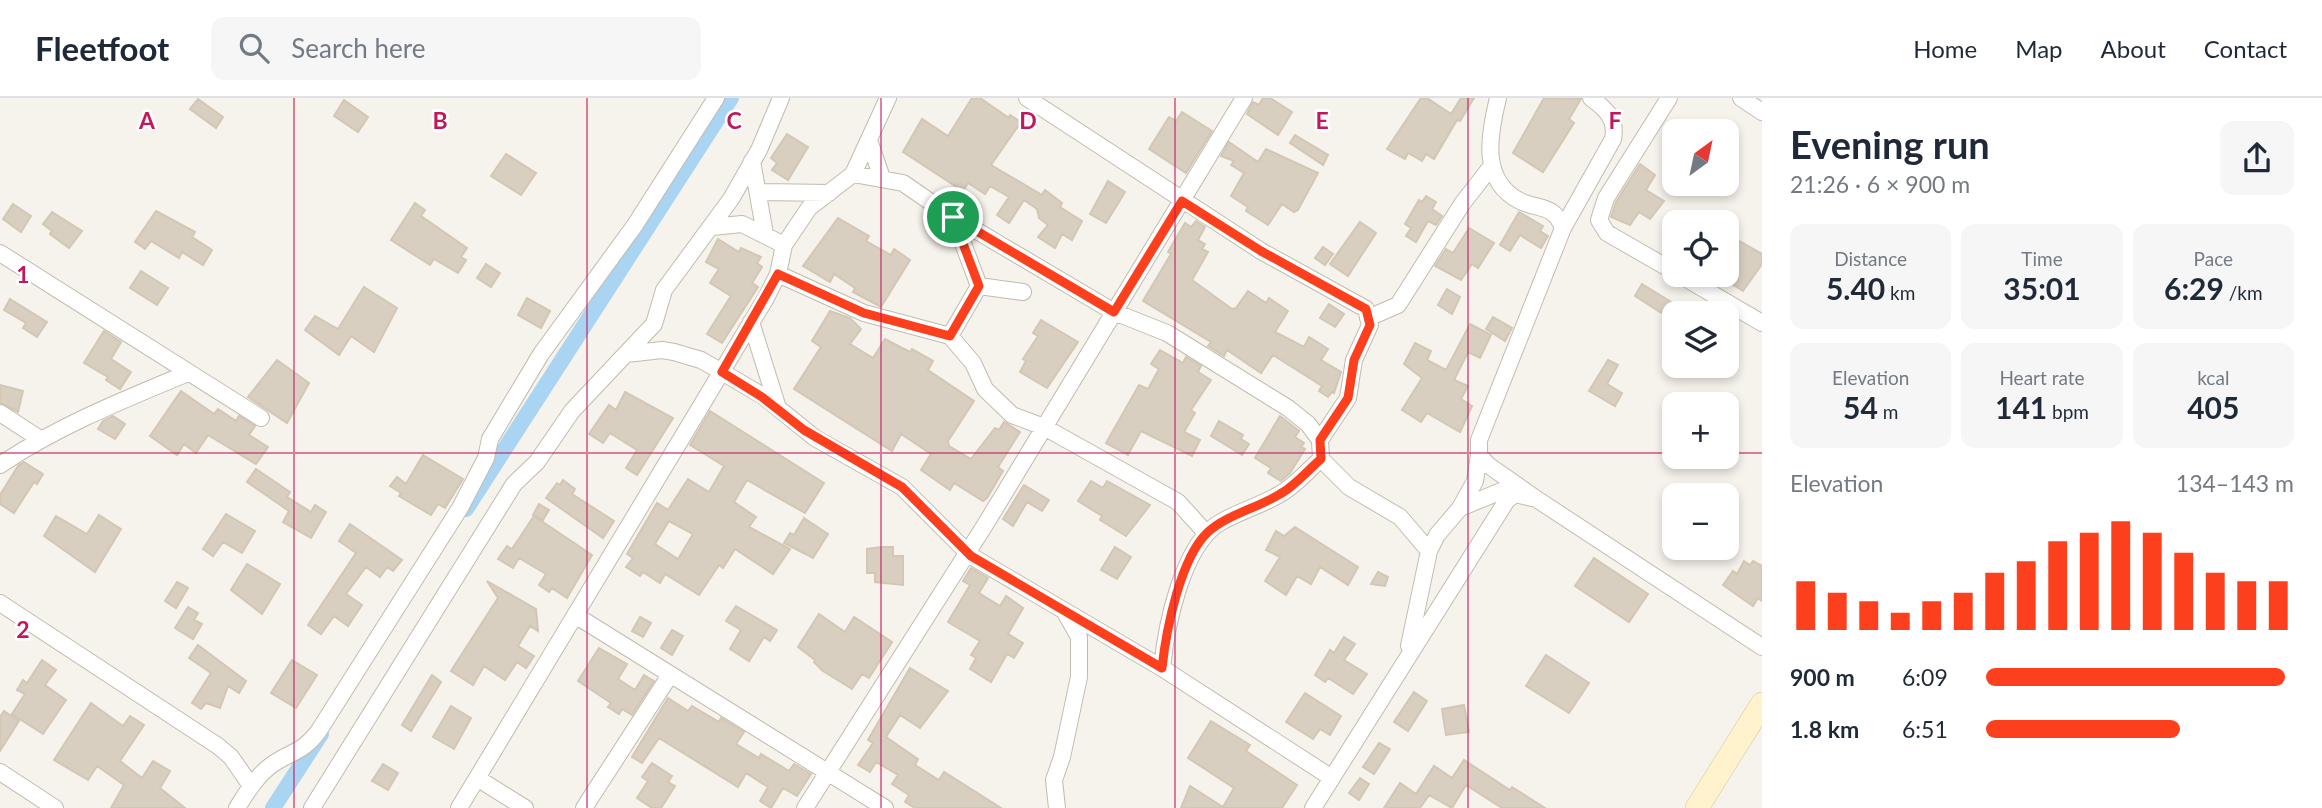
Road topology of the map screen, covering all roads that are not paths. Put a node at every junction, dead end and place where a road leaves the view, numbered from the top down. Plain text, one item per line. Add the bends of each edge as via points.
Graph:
1 (716, 98) edge
2 (781, 98) edge
3 (888, 98) edge
4 (1027, 98) edge
5 (1244, 98) edge
6 (1498, 98) edge
7 (1591, 98) edge
8 (1669, 98) edge
9 (1741, 98) edge
10 (1762, 112) edge
11 (870, 143) junction
12 (752, 161) junction
13 (1490, 167) junction
14 (853, 174) junction
15 (882, 178) junction
16 (758, 192) junction
17 (829, 192) junction
18 (1182, 201) junction
19 (953, 217) junction
20 (712, 227) junction
21 (1563, 228) junction
22 (765, 233) junction
23 (784, 245) junction
24 (0, 253) edge
25 (1662, 265) edge
26 (778, 274) junction
27 (979, 286) junction
28 (1700, 287) edge
29 (1023, 292) dead end
30 (1114, 312) junction
31 (1368, 318) junction
32 (751, 322) junction
33 (1762, 323) edge
34 (950, 336) junction
35 (626, 354) junction
36 (722, 372) junction
37 (188, 373) junction
38 (778, 408) junction
39 (0, 413) edge
40 (261, 418) dead end
41 (1044, 427) junction
42 (40, 439) junction
43 (1320, 440) junction
44 (1479, 455) junction
45 (1321, 459) junction
46 (0, 466) edge
47 (1516, 485) junction
48 (1538, 500) junction
49 (1460, 508) junction
50 (1206, 533) junction
51 (1429, 551) junction
52 (966, 553) junction
53 (0, 603) edge
54 (1065, 612) junction
55 (575, 615) junction
56 (1762, 647) edge
57 (1403, 665) junction
58 (1162, 668) junction
59 (670, 675) junction
60 (1762, 704) edge
61 (829, 771) junction
62 (0, 772) edge
63 (477, 778) junction
64 (1332, 778) junction
65 (251, 786) junction
66 (55, 808) edge
67 (237, 808) edge
68 (312, 808) edge
69 (459, 808) edge
70 (525, 808) edge
71 (584, 808) edge
72 (805, 808) edge
73 (885, 808) edge
74 (1057, 808) edge
75 (1313, 808) edge
76 (1697, 808) edge

1 - 65 street via 635,225 541,354 490,439 486,458 460,508 318,732 301,751 273,764
2 - 12 street
3 - 11 street
4 - 18 street
5 - 18 street
6 - 13 street via 1492,119
7 - 21 street via 1616,127
8 - 25 street via 1606,198 1599,220 1607,233
9 - 10 street
11 - 14 street
11 - 15 street
12 - 16 street
12 - 20 street
13 - 21 street via 1500,186 1520,201 1546,207 1559,217
13 - 31 street via 1398,305
14 - 15 street
14 - 17 street
15 - 19 street via 903,183
16 - 17 street
16 - 22 street
17 - 23 street via 809,208
18 - 30 street
18 - 31 street via 1366,309
19 - 27 street
19 - 30 street
20 - 22 street via 742,224
20 - 35 street via 664,290 654,324
21 - 44 street via 1479,440
22 - 23 street
23 - 26 street
24 - 37 street
26 - 32 street
26 - 34 street via 864,313
27 - 29 street
27 - 34 street
28 - 33 street
30 - 41 street
30 - 43 street via 1167,333 1288,408
31 - 43 street via 1370,325 1354,360 1348,398
32 - 36 street
32 - 38 street
34 - 41 street via 973,363 985,389 1012,415
35 - 36 street via 674,352
35 - 68 street via 572,411 537,462 514,484
36 - 38 street
36 - 55 street
37 - 40 street
37 - 42 street
38 - 52 street via 804,430 913,495
39 - 42 street
41 - 50 street via 1178,502
41 - 52 street
42 - 46 street
43 - 45 street
44 - 47 street
44 - 49 street via 1475,481
45 - 50 street via 1281,494
45 - 51 street via 1349,487 1400,517
47 - 48 street
47 - 49 street
48 - 56 street
48 - 57 street via 1515,494 1507,500
49 - 51 street
50 - 58 street via 1181,577
51 - 57 street
52 - 54 street
52 - 61 street
53 - 65 street via 218,746
54 - 58 street
54 - 74 street via 1079,637 1079,677 1054,780
55 - 59 street
55 - 63 street
57 - 64 street
58 - 64 street
59 - 61 street
59 - 71 street
60 - 76 main road
61 - 72 street
61 - 73 street
62 - 66 street
63 - 69 street
63 - 70 street
64 - 75 street
65 - 67 street

